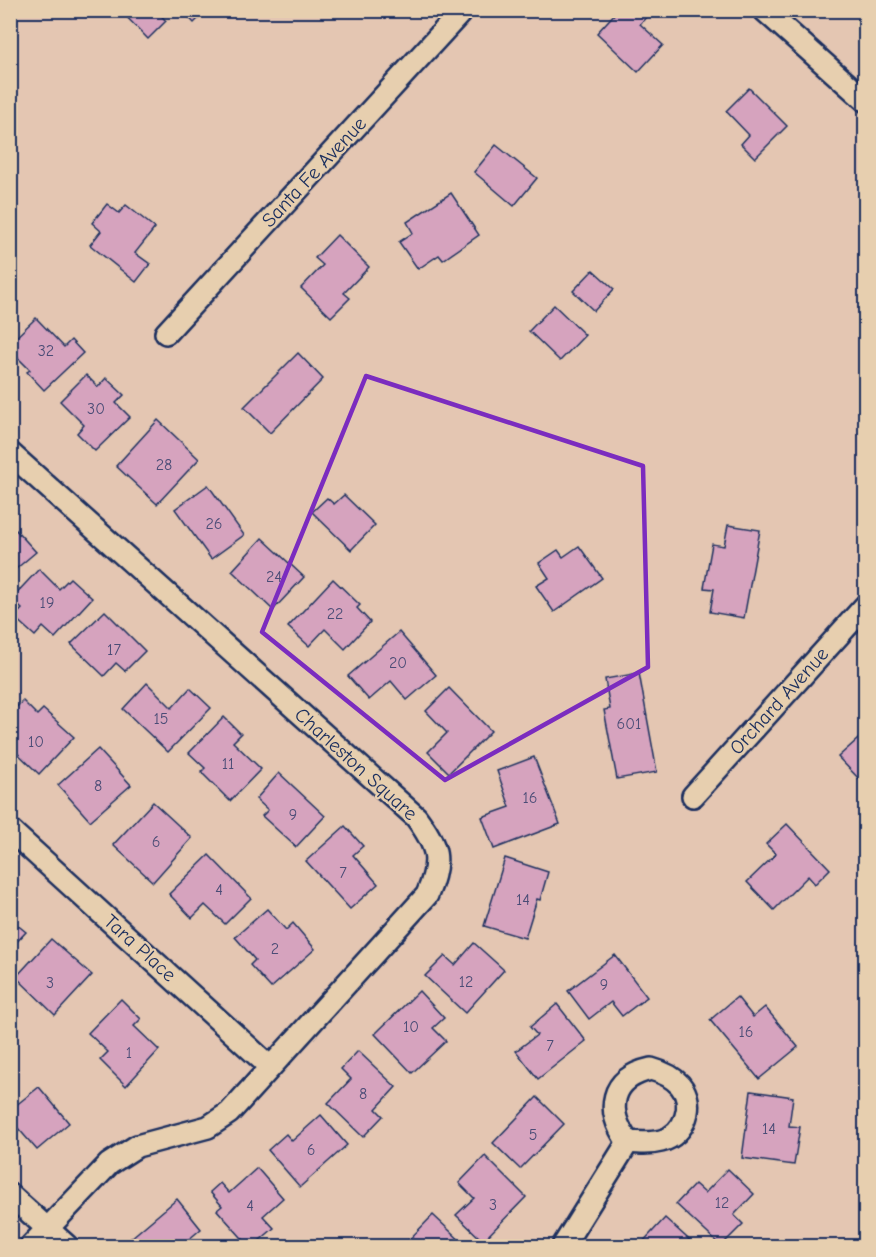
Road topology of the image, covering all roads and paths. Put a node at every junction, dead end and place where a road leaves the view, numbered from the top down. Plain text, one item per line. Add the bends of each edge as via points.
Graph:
1 (463, 10) edge
2 (764, 10) edge
3 (866, 101) edge
4 (166, 333) dead end
5 (10, 453) edge
6 (866, 605) edge
7 (693, 796) dead end
8 (10, 830) edge
9 (269, 1066) junction
10 (628, 1142) dead end
11 (10, 1195) edge
12 (47, 1228) junction
13 (31, 1246) edge
14 (67, 1246) edge
15 (563, 1246) edge

1 - 4 street, Santa Fe Avenue
2 - 3 street
5 - 9 street, Charleston Square via 416,817 432,838 437,858 427,895
6 - 7 street, Orchard Avenue
8 - 9 street, Tara Place
9 - 12 street, Charleston Square via 229,1113 208,1127 137,1146 109,1164
10 - 15 street
11 - 12 street
12 - 13 street, Charleston Square
12 - 14 street

